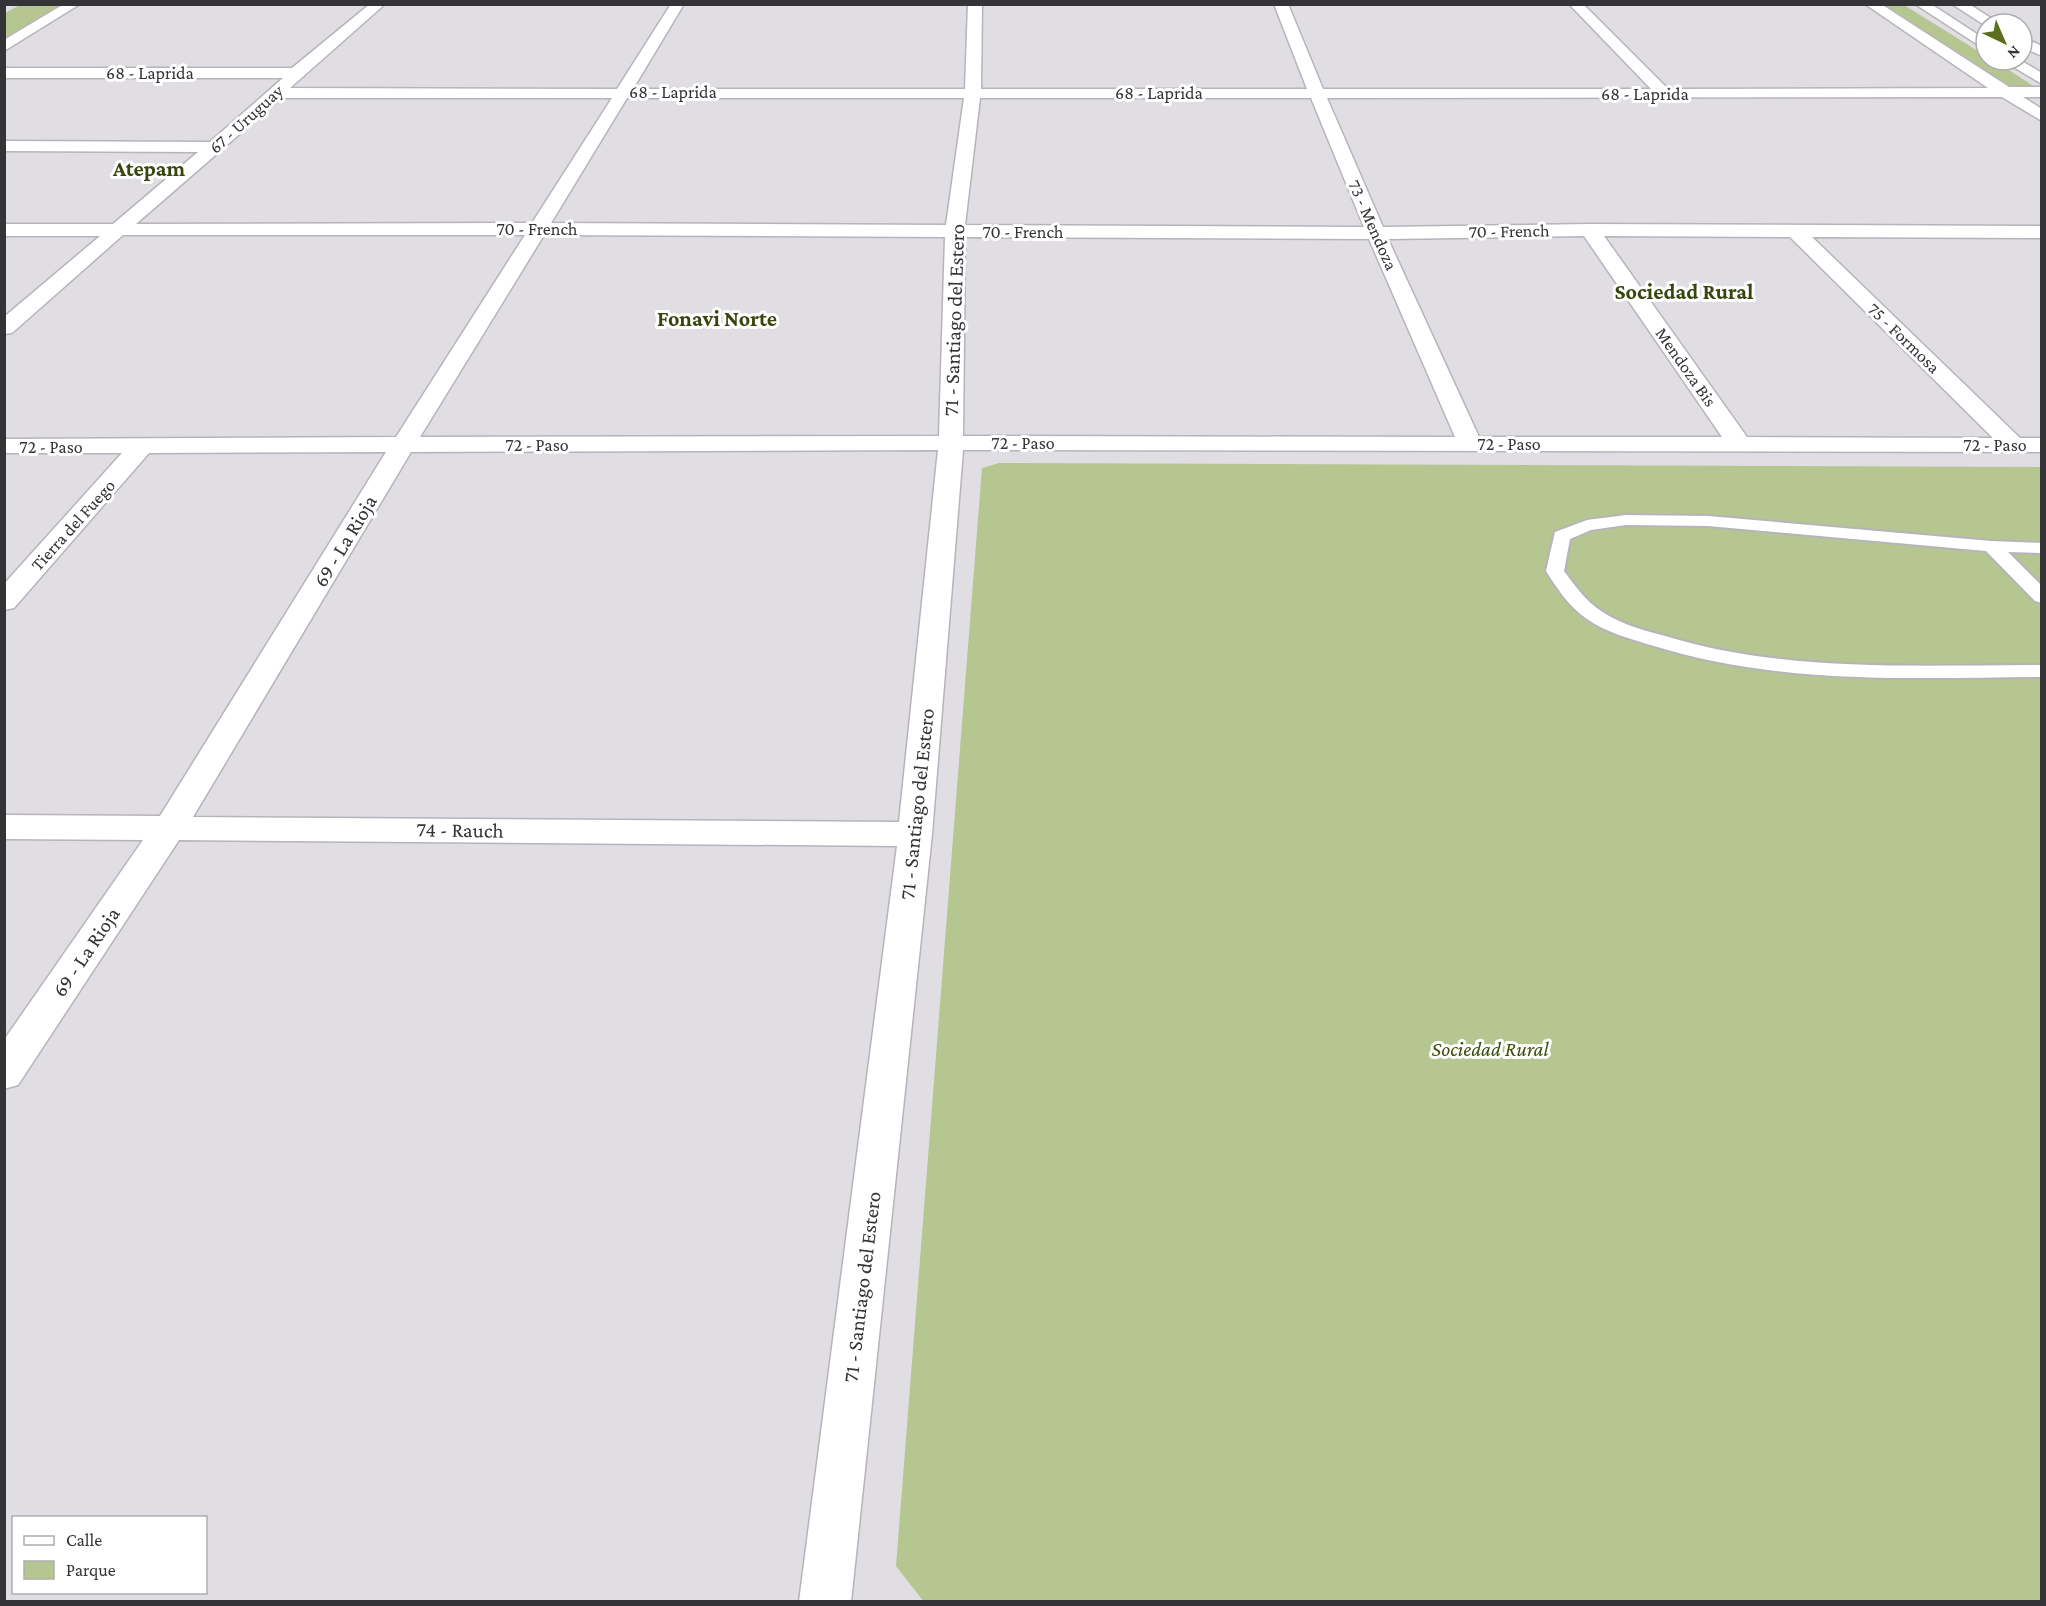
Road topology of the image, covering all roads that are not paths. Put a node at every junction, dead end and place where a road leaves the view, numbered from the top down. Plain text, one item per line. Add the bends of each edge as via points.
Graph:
1 (74, 4) edge
2 (379, 4) edge
3 (678, 4) edge
4 (975, 4) edge
5 (1281, 4) edge
6 (1575, 4) edge
7 (1871, 4) edge
8 (1921, 4) edge
9 (1958, 4) edge
10 (1974, 13) edge
11 (1974, 38) edge
12 (4, 47) edge
13 (4, 73) edge
14 (296, 73) junction
15 (624, 92) junction
16 (2006, 92) junction
17 (2042, 92) edge
18 (277, 93) junction
19 (973, 93) junction
20 (1315, 93) junction
21 (1664, 94) junction
22 (2042, 116) edge
23 (4, 146) edge
24 (215, 147) junction
25 (537, 229) junction
26 (4, 230) edge
27 (1590, 230) junction
28 (117, 231) junction
29 (1795, 231) junction
30 (955, 232) junction
31 (2042, 232) edge
32 (1376, 233) junction
33 (4, 328) edge
34 (951, 443) junction
35 (1470, 444) junction
36 (403, 445) junction
37 (1740, 445) junction
38 (2014, 445) junction
39 (2042, 445) edge
40 (4, 446) edge
41 (141, 447) junction
42 (1991, 546) junction
43 (2042, 548) edge
44 (2042, 597) edge
45 (4, 602) edge
46 (2042, 671) edge
47 (4, 827) edge
48 (170, 827) junction
49 (915, 834) junction
50 (4, 1073) edge
51 (825, 1602) edge

1 - 12 main road
2 - 14 main road, 67 - Uruguay
3 - 15 main road, 69 - La Rioja
4 - 19 main road, 71 - Santiago del Estero
5 - 20 main road, 73 - Mendoza
6 - 21 main road
7 - 16 main road
8 - 11 main road
9 - 10 main road
13 - 14 main road, 68 - Laprida
14 - 18 main road, 67 - Uruguay
15 - 18 main road, 68 - Laprida
15 - 19 main road, 68 - Laprida
15 - 25 main road, 69 - La Rioja
16 - 17 main road, 68 - Laprida
16 - 21 main road, 68 - Laprida
16 - 22 main road
18 - 24 main road, 67 - Uruguay
19 - 20 main road, 68 - Laprida
19 - 30 main road, 71 - Santiago del Estero
20 - 21 main road, 68 - Laprida
20 - 32 main road, 73 - Mendoza
23 - 24 main road
24 - 28 main road, 67 - Uruguay
25 - 28 main road, 70 - French
25 - 30 main road, 70 - French
25 - 36 main road, 69 - La Rioja
26 - 28 main road, 70 - French
27 - 29 main road, 70 - French
27 - 32 main road, 70 - French
27 - 37 main road, Mendoza Bis
28 - 33 main road, 67 - Uruguay
29 - 31 main road, 70 - French
29 - 38 main road, 75 - Formosa
30 - 32 main road, 70 - French
30 - 34 main road, 71 - Santiago del Estero
32 - 35 main road, 73 - Mendoza
34 - 35 main road, 72 - Paso
34 - 36 main road, 72 - Paso
34 - 49 main road, 71 - Santiago del Estero
35 - 37 main road, 72 - Paso
36 - 41 main road, 72 - Paso
36 - 48 main road, 69 - La Rioja
37 - 38 main road, 72 - Paso
38 - 39 main road, 72 - Paso
40 - 41 main road, 72 - Paso
41 - 45 main road, Tierra del Fuego
42 - 43 lane
42 - 44 lane
42 - 46 lane via 1708,521 1626,520 1587,525 1561,536 1555,571 1574,598 1602,620 1661,643 1729,660 1854,670
47 - 48 main road, 74 - Rauch
48 - 49 main road, 74 - Rauch
48 - 50 main road, 69 - La Rioja
49 - 51 main road, 71 - Santiago del Estero

